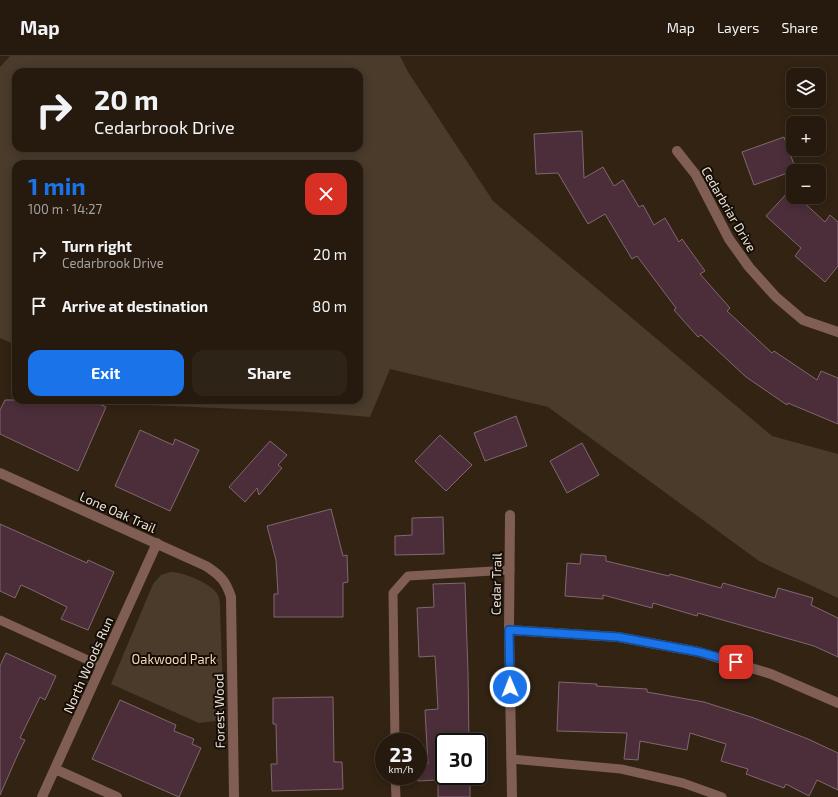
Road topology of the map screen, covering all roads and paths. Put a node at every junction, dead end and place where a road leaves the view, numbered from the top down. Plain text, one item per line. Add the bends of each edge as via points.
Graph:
1 (677, 151) dead end
2 (838, 332) edge
3 (0, 473) edge
4 (510, 515) dead end
5 (157, 544) junction
6 (510, 570) junction
7 (223, 579) joint
8 (0, 620) edge
9 (509, 630) junction
10 (101, 666) junction
11 (838, 703) edge
12 (395, 733) edge
13 (511, 759) junction
14 (55, 769) junction
15 (395, 785) edge
16 (42, 797) edge
17 (117, 797) edge
18 (234, 797) edge
19 (396, 797) edge
20 (512, 797) edge
21 (722, 797) edge

1 - 2 street, Cedarbriar Drive via 696,176 729,239 753,272 776,297 804,320
3 - 5 street, Lone Oak Trail
4 - 6 street, Cedar Trail
5 - 7 street, Lone Oak Trail via 206,566
5 - 10 street, North Woods Run
6 - 9 street, Cedar Trail
6 - 12 lane via 408,576 392,593
7 - 18 street, Forest Wood via 230,597
8 - 10 lane
9 - 11 street via 618,637 699,652 771,674
9 - 13 street, Cedar Trail
10 - 14 street, North Woods Run
13 - 20 street, Cedar Trail
13 - 21 lane via 620,769 683,783
14 - 16 street, North Woods Run
14 - 17 street
15 - 19 lane

